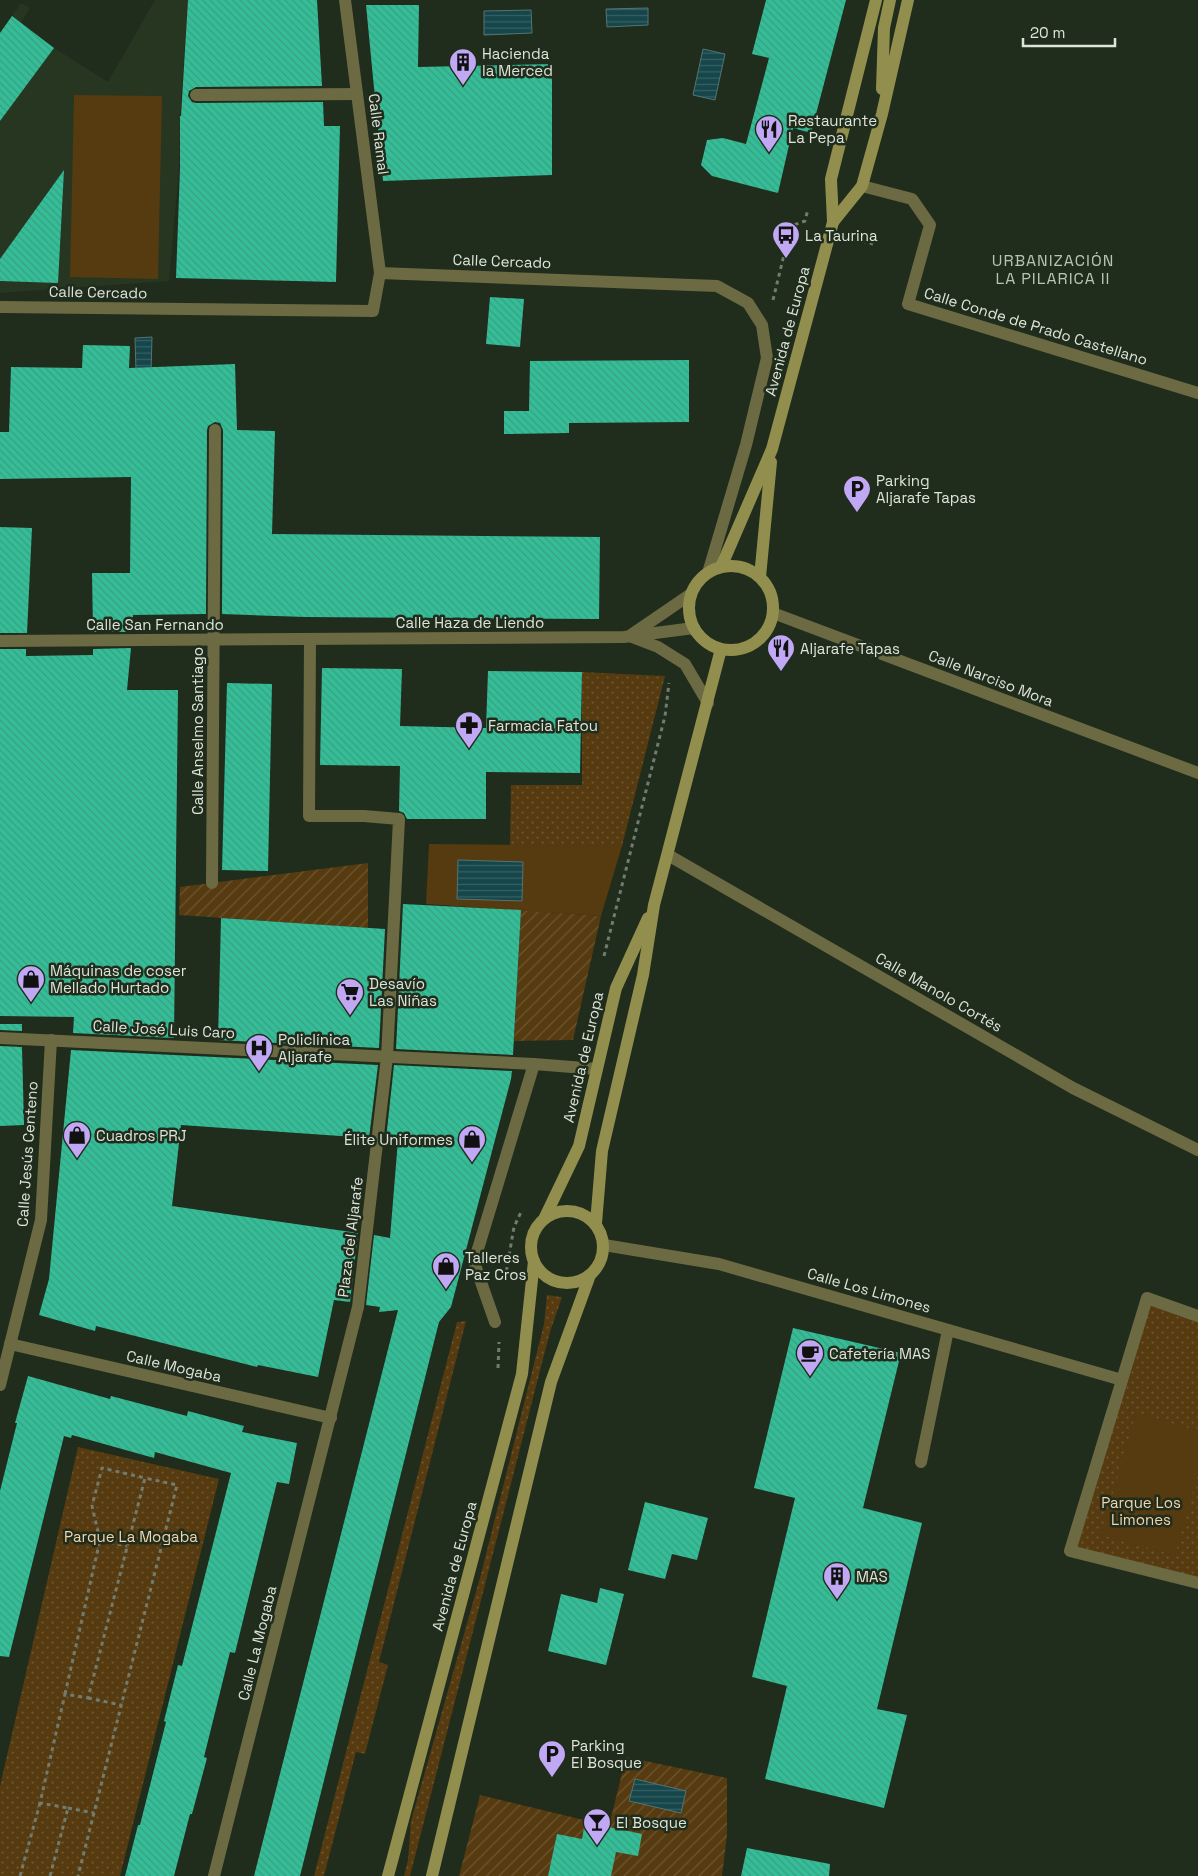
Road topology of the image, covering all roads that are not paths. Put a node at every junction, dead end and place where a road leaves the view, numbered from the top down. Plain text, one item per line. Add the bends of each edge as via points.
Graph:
1 (345, 0) edge
2 (876, 0) edge
3 (890, 0) edge
4 (908, 0) edge
5 (357, 94) junction
6 (196, 95) dead end
7 (882, 114) junction
8 (862, 186) junction
9 (833, 222) junction
10 (380, 273) junction
11 (0, 307) edge
12 (1198, 393) edge
13 (215, 430) dead end
14 (772, 449) junction
15 (721, 567) junction
16 (708, 573) junction
17 (760, 577) junction
18 (691, 594) junction
19 (773, 613) junction
20 (694, 628) junction
21 (630, 636) junction
22 (310, 639) junction
23 (214, 640) junction
24 (0, 641) edge
25 (721, 649) junction
26 (708, 702) junction
27 (1198, 773) edge
28 (668, 855) junction
29 (212, 883) dead end
30 (654, 904) junction
31 (0, 1038) edge
32 (51, 1040) junction
33 (387, 1057) junction
34 (534, 1064) junction
35 (597, 1069) junction
36 (1198, 1150) edge
37 (545, 1218) junction
38 (596, 1223) junction
39 (604, 1245) junction
40 (534, 1261) junction
41 (590, 1276) junction
42 (1198, 1316) edge
43 (495, 1322) dead end
44 (948, 1330) junction
45 (10, 1344) junction
46 (1122, 1380) junction
47 (0, 1385) edge
48 (331, 1418) junction
49 (921, 1462) dead end
50 (1198, 1583) edge
51 (214, 1876) edge
52 (388, 1876) edge
53 (432, 1876) edge

1 - 5 street, Calle Ramal
2 - 9 main road, Avenida de Europa via 831,179
3 - 7 main road via 884,28
4 - 7 main road, Avenida de Europa
5 - 6 street
5 - 10 street, Calle Ramal
7 - 8 main road, Avenida de Europa
8 - 9 main road, Avenida de Europa
8 - 12 street, Calle Conde de Prado Castellano via 912,199 930,225 908,304
9 - 14 main road, Avenida de Europa
10 - 11 street, Calle Cercado via 373,311
10 - 16 street, Calle Cercado via 717,286 748,303 762,324 767,358 746,445
13 - 23 street, Calle Anselmo Santiago
14 - 15 main road, Avenida de Europa
14 - 17 main road, Avenida de Europa
15 - 16 main road
15 - 17 main road via 748,569
16 - 18 main road
17 - 19 main road via 768,587
18 - 20 main road via 690,617
18 - 21 street
19 - 25 main road via 769,626 749,646 736,650
19 - 27 street, Calle Narciso Mora
20 - 21 street, Calle Haza de Liendo
20 - 25 main road via 701,638
21 - 22 street, Calle Haza de Liendo
21 - 26 street via 658,647 684,664
22 - 23 street, Calle San Fernando
22 - 33 street, Plaza del Aljarafe via 309,816 399,819
23 - 24 street, Calle San Fernando
23 - 29 street, Calle Anselmo Santiago
25 - 26 main road, Avenida de Europa
26 - 28 main road, Avenida de Europa
28 - 30 main road, Avenida de Europa
28 - 36 street, Calle Manolo Cortés via 1073,1088
30 - 35 main road, Avenida de Europa via 616,988
30 - 38 main road, Avenida de Europa via 643,975 602,1151
31 - 32 street, Calle José Luis Caro
32 - 33 street, Calle José Luis Caro
32 - 45 street, Calle Jesús Centeno via 41,1220
33 - 34 street, Calle José Luis Caro
33 - 48 street, Plaza del Aljarafe via 358,1307
34 - 35 street, Calle José Luis Caro
34 - 43 street via 474,1262
35 - 37 main road, Avenida de Europa via 579,1146
37 - 38 main road via 565,1210 577,1211
37 - 40 main road via 531,1239
38 - 39 main road
39 - 41 main road via 598,1267
39 - 44 street, Calle Los Limones via 719,1264
40 - 41 main road via 540,1271 558,1282 570,1283
40 - 52 main road, Avenida de Europa via 522,1374
41 - 53 main road via 551,1382
42 - 46 street via 1147,1298
44 - 46 street, Calle Los Limones
44 - 49 street
45 - 47 street, Calle Jesús Centeno
45 - 48 street, Calle Mogaba
46 - 50 street via 1070,1551
48 - 51 street, Calle La Mogaba

